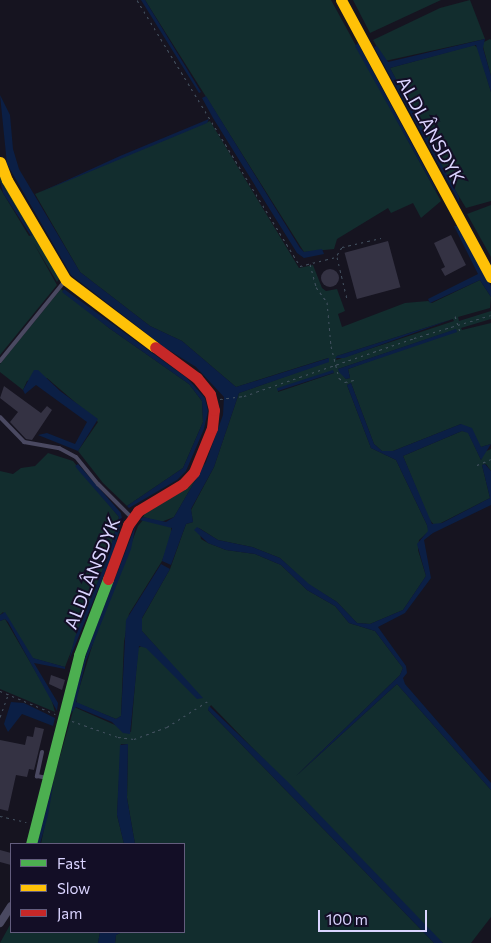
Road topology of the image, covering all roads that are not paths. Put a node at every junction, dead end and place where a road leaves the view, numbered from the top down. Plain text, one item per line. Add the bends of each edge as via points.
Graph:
1 (341, 0) edge
2 (0, 162) edge
3 (491, 277) edge
4 (66, 280) junction
5 (0, 361) edge
6 (0, 417) edge
7 (132, 518) junction
8 (42, 752) dead end
9 (47, 778) junction
10 (31, 843) edge
11 (10, 908) edge
12 (0, 923) edge

1 - 3 street, ALDLÂNSDYK
2 - 4 street, ALDLÂNSDYK via 6,180
4 - 5 lane
4 - 7 street, ALDLÂNSDYK via 197,378 213,405 212,428 194,472 183,484
6 - 7 lane via 29,444 59,448 76,457
7 - 9 street, ALDLÂNSDYK via 79,655
8 - 9 lane via 37,776
9 - 10 street, ALDLÂNSDYK
11 - 12 street

